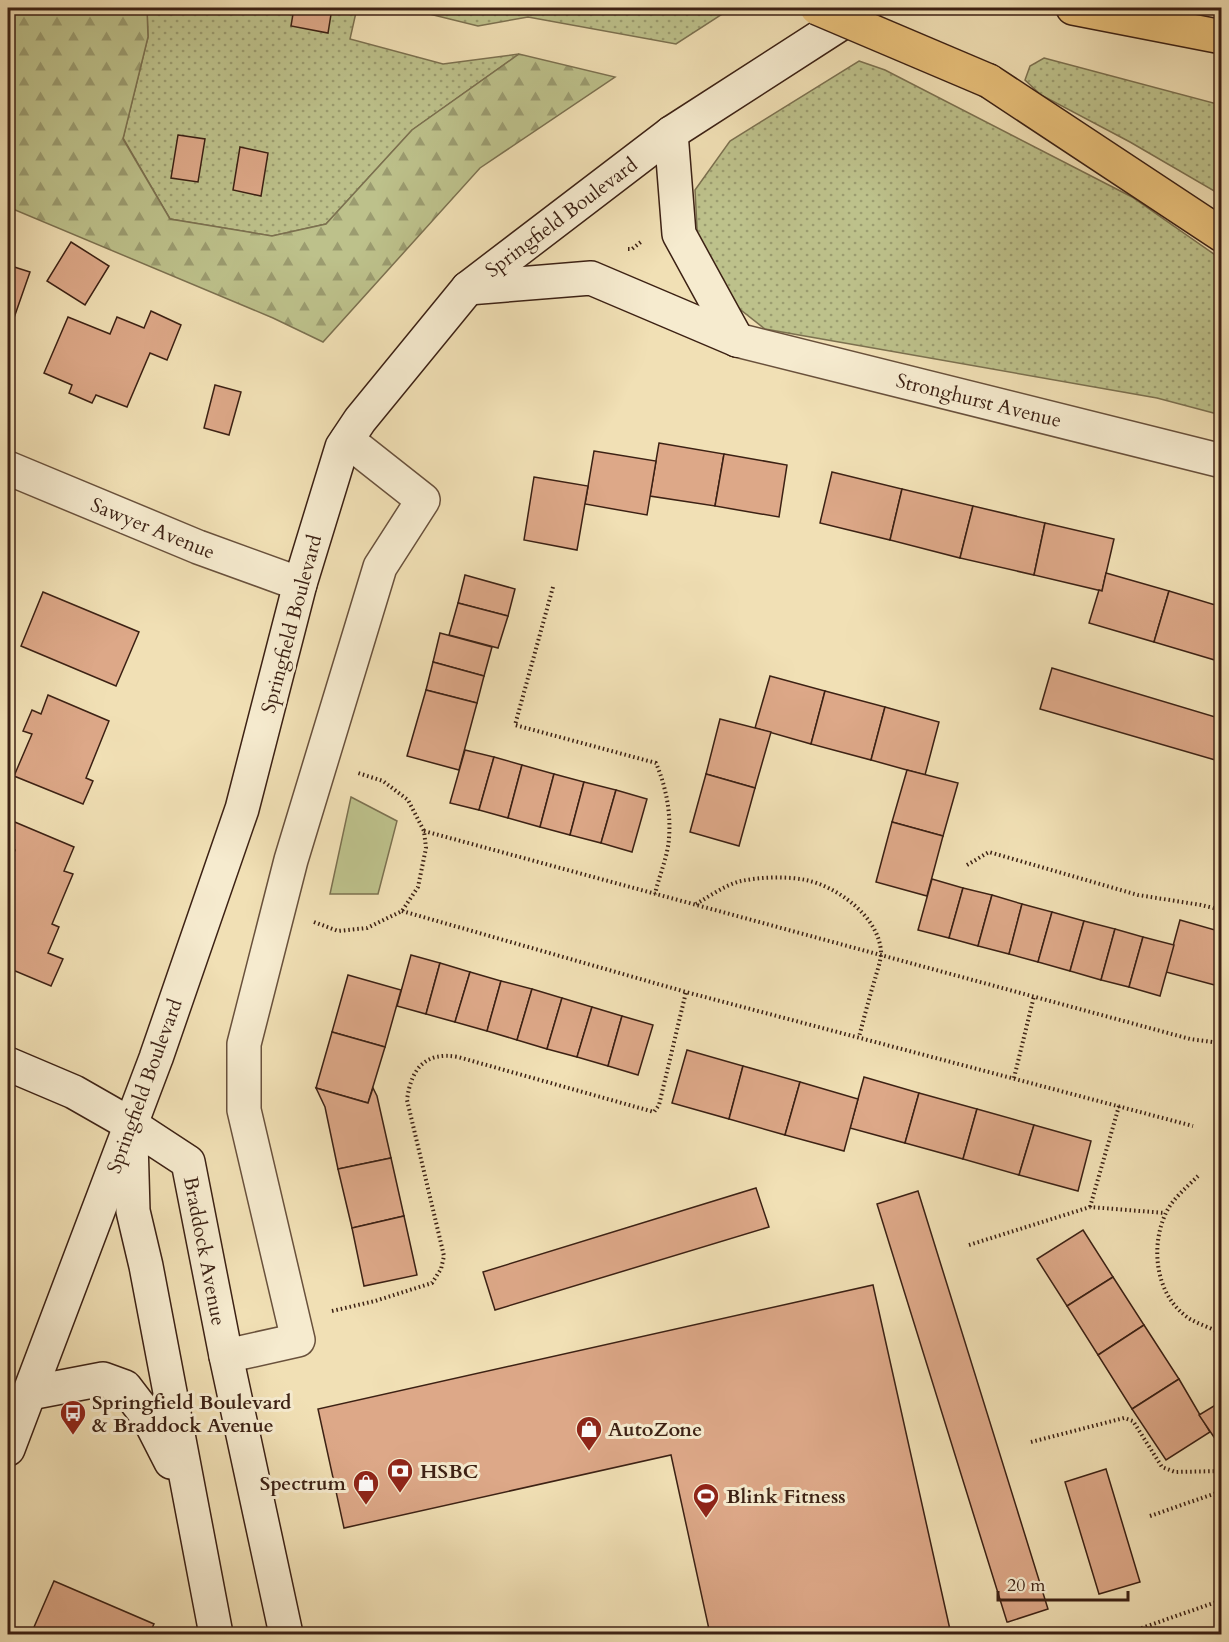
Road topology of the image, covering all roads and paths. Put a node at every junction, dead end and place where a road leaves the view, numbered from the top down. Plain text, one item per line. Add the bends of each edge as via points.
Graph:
1 (817, 8) edge
2 (865, 8) edge
3 (1073, 8) edge
4 (1221, 37) edge
5 (671, 133) junction
6 (645, 234) dead end
7 (1221, 235) edge
8 (621, 249) dead end
9 (468, 288) junction
10 (738, 340) junction
11 (346, 440) junction
12 (1221, 461) edge
13 (8, 468) edge
14 (300, 584) junction
15 (553, 587) dead end
16 (354, 771) dead end
17 (424, 831) junction
18 (967, 865) dead end
19 (655, 894) junction
20 (696, 904) junction
21 (1221, 910) edge
22 (402, 911) junction
23 (310, 921) dead end
24 (881, 954) junction
25 (686, 992) junction
26 (1034, 996) junction
27 (859, 1037) junction
28 (1220, 1043) edge
29 (8, 1064) edge
30 (1014, 1077) junction
31 (1119, 1106) junction
32 (130, 1124) junction
33 (1193, 1126) dead end
34 (1198, 1176) dead end
35 (1090, 1207) junction
36 (1166, 1213) junction
37 (969, 1245) dead end
38 (295, 1330) junction
39 (1221, 1335) edge
40 (226, 1356) junction
41 (30, 1393) junction
42 (1031, 1442) dead end
43 (8, 1449) edge
44 (1221, 1471) edge
45 (1221, 1491) edge
46 (187, 1493) junction
47 (1150, 1516) dead end
48 (1221, 1600) edge
49 (1133, 1631) dead end
50 (216, 1635) edge
51 (286, 1635) edge

1 - 7 highway, bridge via 989,81
2 - 5 street, Springfield Boulevard
3 - 4 highway
5 - 9 street, Springfield Boulevard
5 - 10 street via 679,234
6 - 8 path via 632,249
9 - 10 street, Stronghurst Avenue via 591,278
9 - 11 street, Springfield Boulevard
10 - 12 street, Stronghurst Avenue
11 - 14 street, Springfield Boulevard
11 - 38 street via 423,500 380,567 291,860 244,1044 244,1110
13 - 14 street, Sawyer Avenue via 198,547
14 - 32 street, Springfield Boulevard via 242,809
15 - 19 path via 515,725 656,763 667,800 669,839
16 - 17 path via 383,781 408,801
17 - 19 path
17 - 22 path via 426,848 418,887
18 - 21 path via 989,852 1138,895
19 - 20 path
20 - 24 path
20 - 24 path via 741,881 784,877 807,880 831,890 869,920 878,936
22 - 23 path via 367,928 339,931
22 - 25 path
24 - 26 path
24 - 27 path
25 - 27 path
25 - 38 path via 659,1105 654,1112 458,1057 444,1055 427,1060 415,1072 407,1100 444,1256 441,1269 432,1283
26 - 28 path via 1190,1039
26 - 30 path
27 - 30 path
29 - 32 street, Braddock Avenue via 74,1092
30 - 31 path
31 - 33 path
31 - 35 path
32 - 40 street, Braddock Avenue via 188,1162
32 - 41 street, Springfield Boulevard
32 - 46 street via 133,1210
34 - 36 path
35 - 36 path
35 - 37 path
36 - 39 path via 1158,1237 1157,1272 1171,1299 1188,1318
38 - 40 street
40 - 51 street, Braddock Avenue
41 - 43 street, Springfield Boulevard
41 - 46 street via 103,1379 125,1387 148,1417
42 - 44 path via 1124,1418 1133,1421 1162,1467 1175,1473
45 - 47 path
46 - 50 street
48 - 49 path

